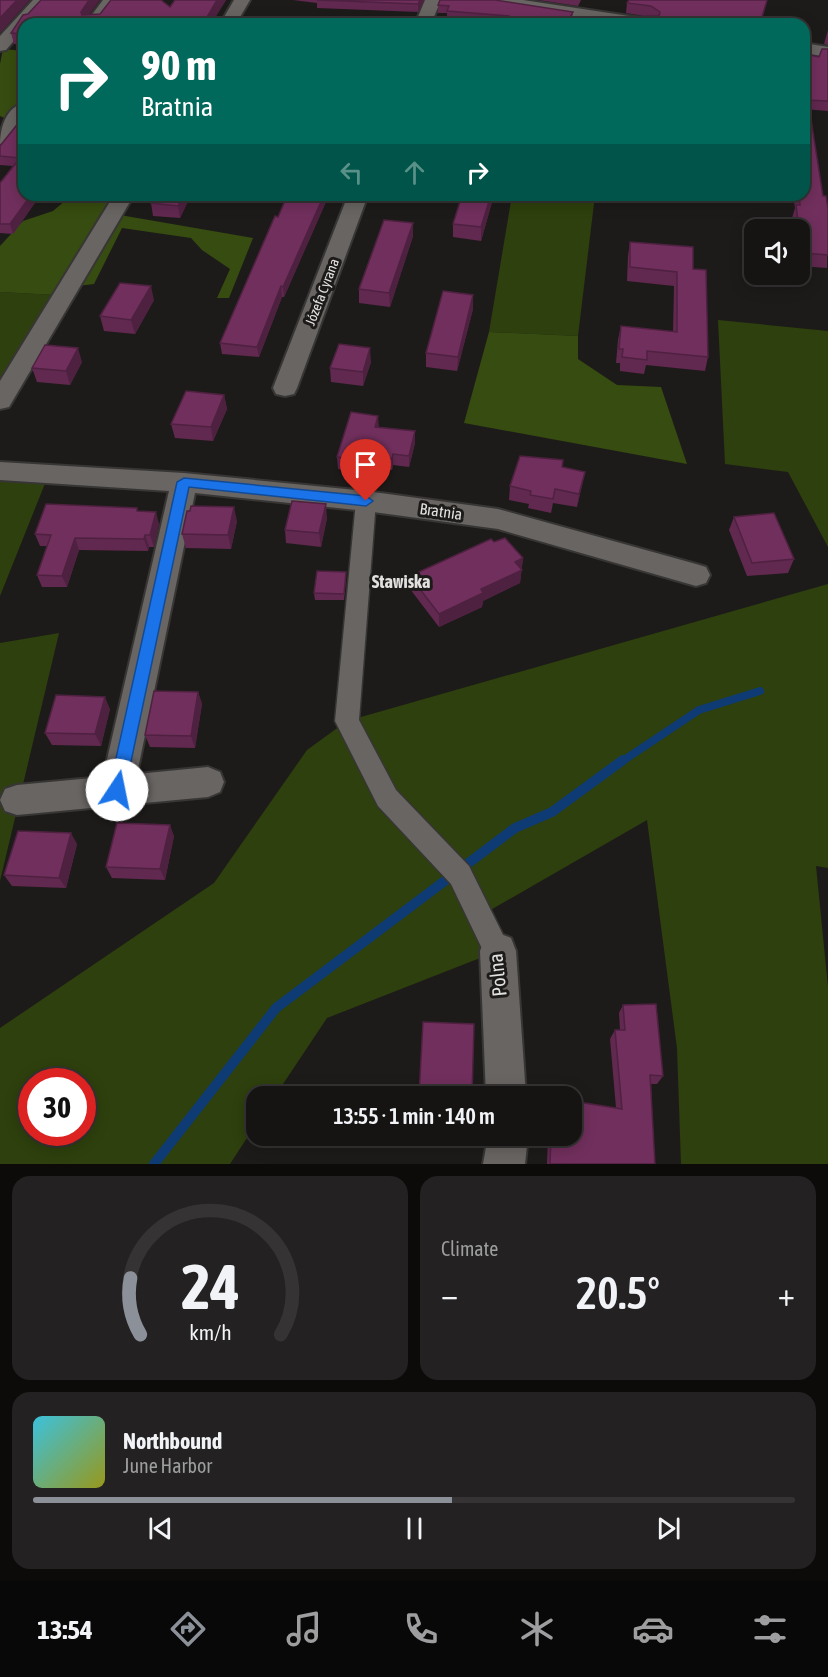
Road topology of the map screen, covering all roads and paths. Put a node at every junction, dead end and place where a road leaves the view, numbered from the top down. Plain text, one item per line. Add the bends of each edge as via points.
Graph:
1 (42, 0) edge
2 (111, 0) edge
3 (242, 0) edge
4 (432, 0) edge
5 (492, 0) edge
6 (26, 18) edge
7 (98, 18) edge
8 (232, 18) edge
9 (425, 18) edge
10 (610, 18) edge
11 (18, 26) edge
12 (0, 46) edge
13 (810, 49) edge
14 (828, 52) edge
15 (18, 116) edge
16 (0, 138) edge
17 (120, 201) edge
18 (356, 201) edge
19 (285, 388) dead end
20 (0, 401) edge
21 (0, 471) edge
22 (184, 482) junction
23 (366, 501) junction
24 (696, 575) dead end
25 (208, 782) dead end
26 (117, 790) junction
27 (17, 800) dead end
28 (498, 951) joint
29 (505, 1086) edge
30 (507, 1146) edge
31 (504, 1164) edge

1 - 6 street
2 - 7 street
3 - 8 street
4 - 9 street
5 - 10 street
11 - 12 street
13 - 14 street
15 - 16 street
17 - 20 street
18 - 19 street, Józefa Cyrana
21 - 22 street, Bratnia
22 - 23 street, Bratnia
22 - 26 street
23 - 24 street, Bratnia via 498,519
23 - 28 street, Polna via 347,722 387,798 456,870
25 - 26 street
26 - 27 street
28 - 29 street, Polna
30 - 31 street

